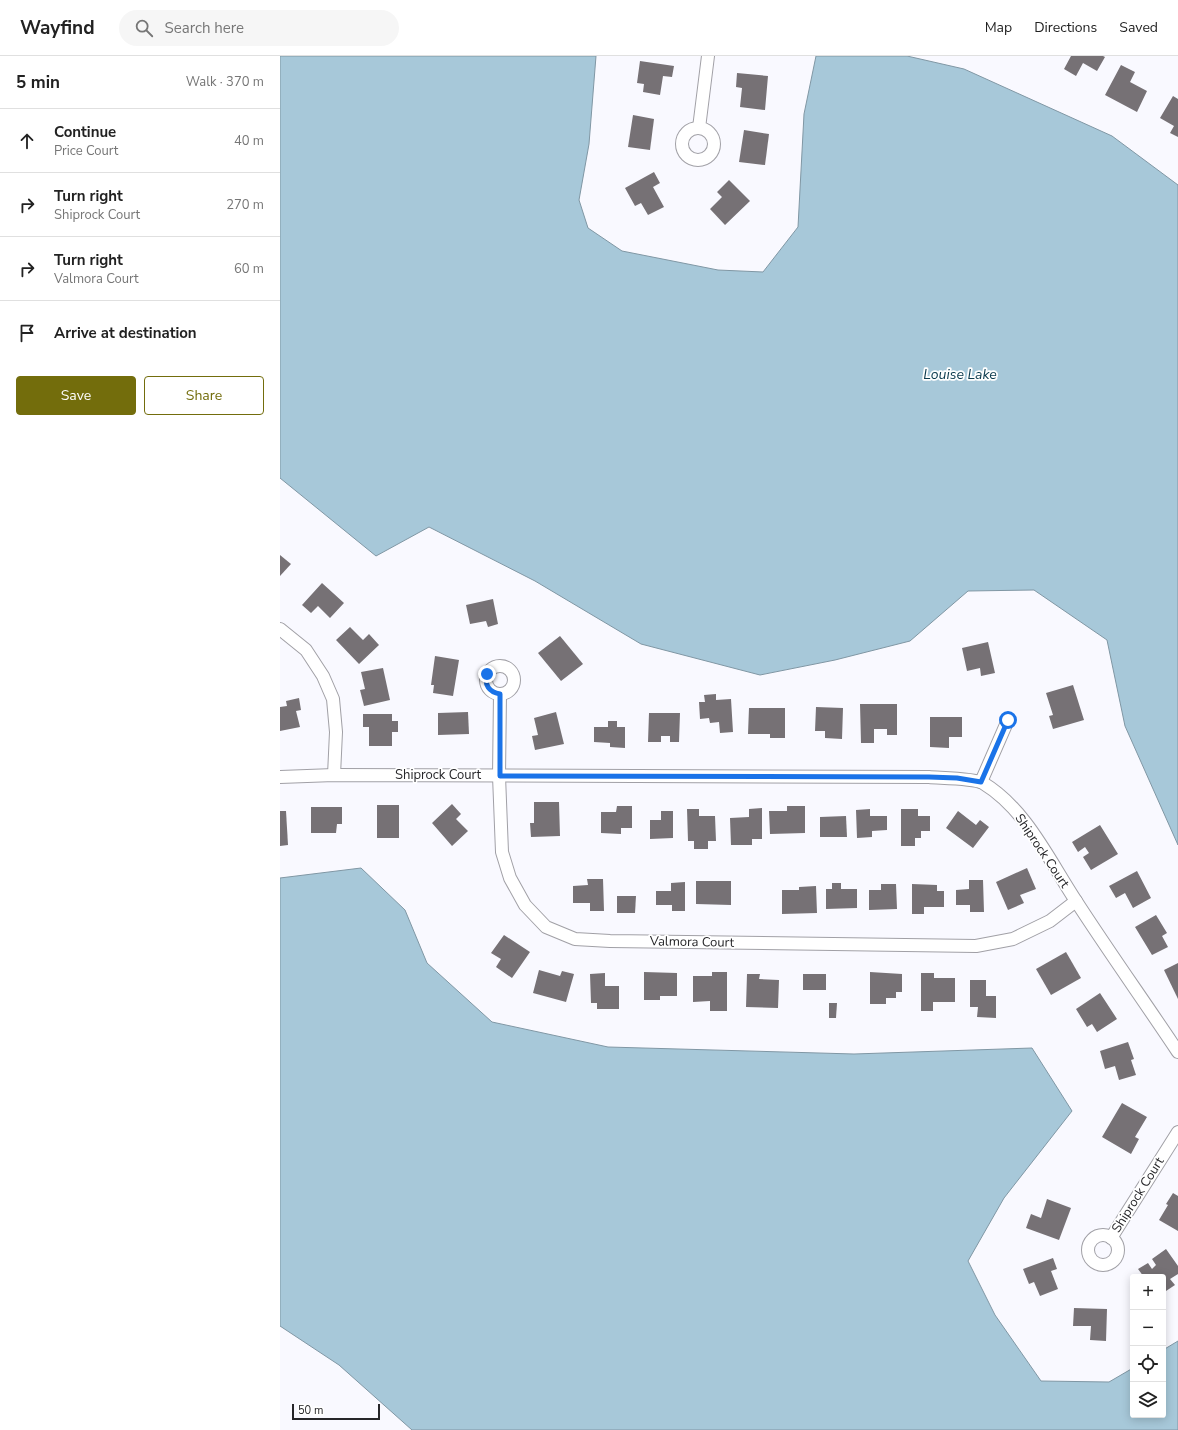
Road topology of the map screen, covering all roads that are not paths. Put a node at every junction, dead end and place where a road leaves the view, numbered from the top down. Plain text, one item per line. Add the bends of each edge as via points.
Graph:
1 (708, 56) edge
2 (699, 128) dead end
3 (280, 629) edge
4 (500, 694) dead end
5 (1008, 720) dead end
6 (334, 775) junction
7 (500, 776) junction
8 (280, 777) edge
9 (981, 782) junction
10 (1076, 901) junction
11 (1178, 1052) edge
12 (1178, 1132) edge
13 (1111, 1238) dead end

1 - 2 street
3 - 6 street via 306,650 323,676 333,699 336,732
4 - 7 street, Valmora Court
5 - 9 street
6 - 7 street, Shiprock Court
6 - 8 street, Shiprock Court
7 - 9 street, Shiprock Court via 929,777
7 - 10 street, Valmora Court via 502,852 510,878 525,905 546,927 575,939 976,946 1013,939 1050,921
9 - 10 street, Shiprock Court via 1007,802 1029,827
10 - 11 street, Shiprock Court
12 - 13 street, Shiprock Court

